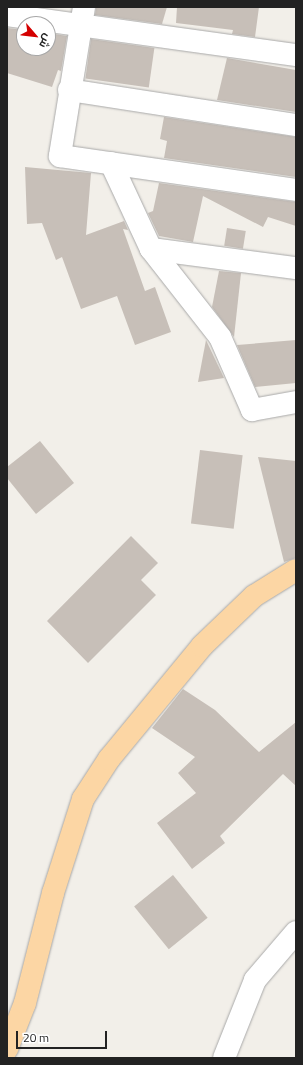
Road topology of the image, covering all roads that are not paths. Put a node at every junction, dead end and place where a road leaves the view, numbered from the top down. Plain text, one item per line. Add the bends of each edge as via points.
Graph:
1 (7, 15) edge
2 (83, 16) edge
3 (296, 56) edge
4 (69, 90) junction
5 (296, 125) edge
6 (111, 162) junction
7 (296, 190) edge
8 (151, 249) junction
9 (296, 268) edge
10 (296, 402) edge
11 (296, 570) edge
12 (296, 932) edge
13 (7, 1049) edge
14 (224, 1058) edge

1 - 2 street
2 - 3 street
2 - 4 street
4 - 5 street
4 - 6 street via 60,156
6 - 7 street
6 - 8 street
8 - 9 street
8 - 10 street via 220,337 252,410
11 - 13 main road via 254,596 202,646 109,759 83,799 55,886 26,1003
12 - 14 street via 255,980

